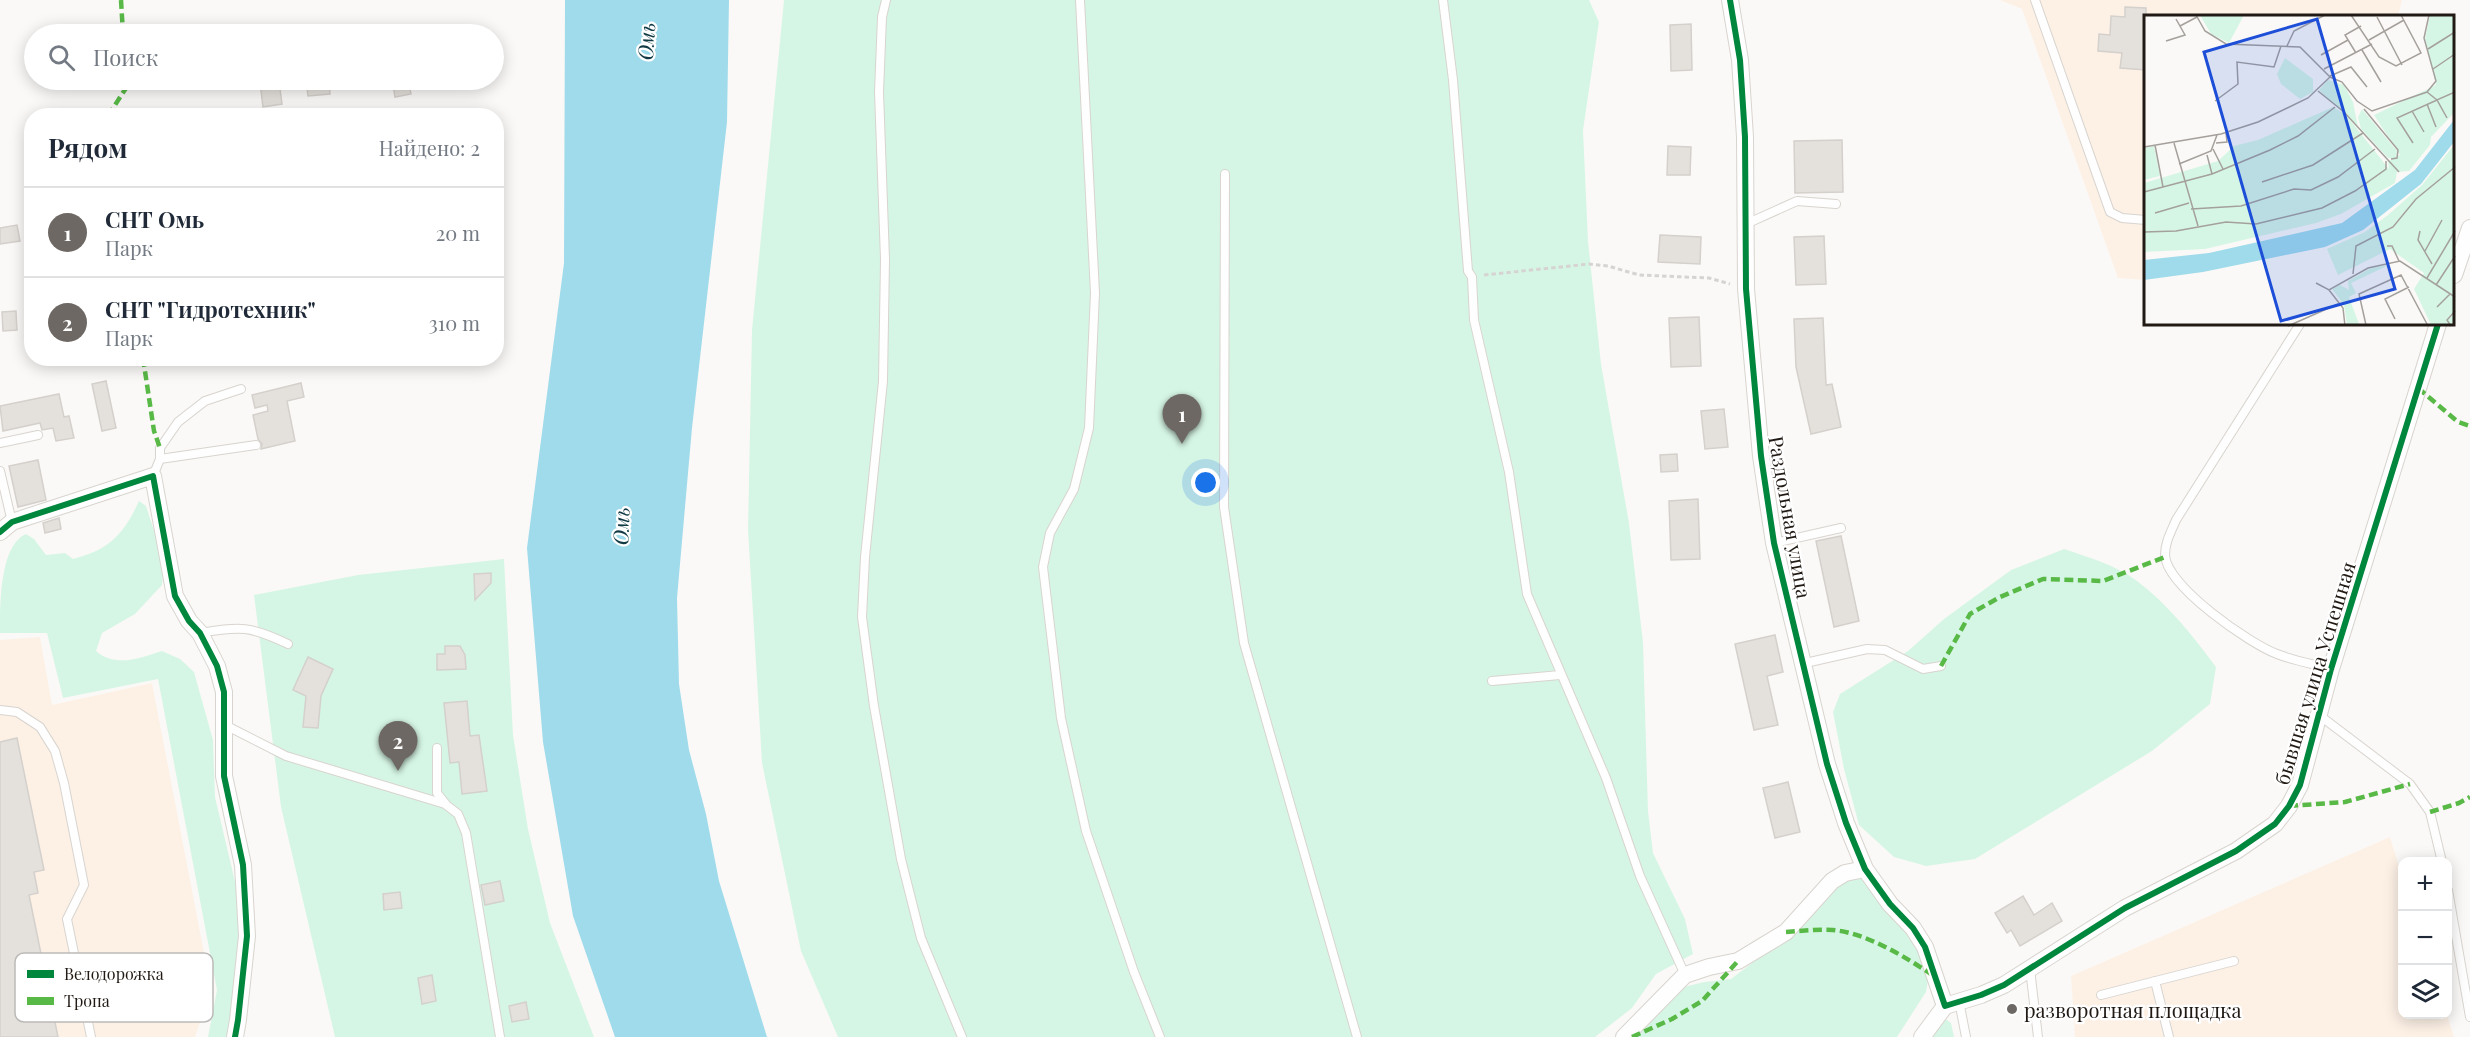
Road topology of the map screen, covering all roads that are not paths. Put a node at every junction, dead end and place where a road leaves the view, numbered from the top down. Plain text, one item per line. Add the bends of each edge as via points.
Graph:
1 (886, 0) edge
2 (1080, 0) edge
3 (1443, 0) edge
4 (1730, 0) edge
5 (2035, 0) edge
6 (1225, 174) dead end
7 (1836, 204) dead end
8 (2144, 220) edge
9 (1746, 224) junction
10 (2470, 228) edge
11 (2455, 272) edge
12 (2299, 326) edge
13 (2437, 326) edge
14 (241, 389) dead end
15 (38, 435) dead end
16 (0, 443) edge
17 (256, 445) dead end
18 (160, 459) junction
19 (0, 471) edge
20 (153, 476) junction
21 (6, 527) edge
22 (1841, 528) dead end
23 (1774, 543) junction
24 (200, 633) junction
25 (288, 644) dead end
26 (1801, 664) junction
27 (1941, 666) dead end
28 (2331, 669) junction
29 (1560, 675) junction
30 (1492, 681) dead end
31 (0, 710) edge
32 (2319, 715) junction
33 (225, 725) junction
34 (437, 748) dead end
35 (445, 804) junction
36 (2441, 857) edge
37 (1864, 869) junction
38 (2452, 911) edge
39 (74, 953) edge
40 (2234, 961) dead end
41 (2030, 969) junction
42 (1685, 975) junction
43 (2155, 981) junction
44 (2101, 995) dead end
45 (1952, 1004) junction
46 (2470, 1017) edge
47 (88, 1022) edge
48 (91, 1037) edge
49 (235, 1037) edge
50 (500, 1037) edge
51 (962, 1037) edge
52 (1160, 1037) edge
53 (1357, 1037) edge
54 (1624, 1037) edge
55 (1922, 1037) edge
56 (1965, 1037) edge
57 (2038, 1037) edge
58 (2169, 1037) edge

1 - 51 lane via 879,92 885,259 883,381 862,617 902,859 921,938
2 - 52 lane via 1095,293 1089,428 1074,489 1050,533 1042,567 1061,718 1086,831
3 - 29 lane via 1474,320 1509,472 1527,594
4 - 9 street, Раздольная улица via 1740,60
5 - 8 lane via 2110,212 2122,218
6 - 53 lane via 1224,507 1244,643
7 - 9 lane via 1797,201
9 - 23 street, Раздольная улица via 1746,289 1761,456
10 - 11 street
12 - 28 lane via 2176,520 2165,557 2171,573 2191,597 2236,630 2276,654
13 - 28 street, бывшая улица Успешная
14 - 18 lane via 205,401 178,422 159,448
15 - 16 lane
17 - 18 lane
18 - 20 lane
19 - 21 lane
20 - 21 street
20 - 24 street via 175,596
22 - 23 lane
23 - 26 street, Раздольная улица
24 - 25 lane via 241,628 262,631
24 - 33 street via 217,666 224,692
26 - 27 lane via 1885,650 1923,669
26 - 37 street, Раздольная улица via 1827,764
28 - 32 street, бывшая улица Успешная
29 - 30 lane
29 - 42 lane via 1606,778 1640,876
31 - 39 lane via 17,712 40,727 55,751 84,885 67,919
32 - 36 lane via 2410,783 2430,812
32 - 41 street, бывшая улица Успешная via 2300,785 2275,824 2236,851 2125,908
33 - 35 lane via 286,756
33 - 49 street via 224,776 243,865 247,936
34 - 35 lane via 437,793
35 - 50 lane via 458,814 466,833
37 - 42 street via 1832,881 1786,932 1738,961
37 - 45 street, Раздольная улица via 1913,928
38 - 46 lane
40 - 43 lane
41 - 45 street, бывшая улица Успешная via 2004,985
41 - 57 lane
42 - 54 street
43 - 44 lane
43 - 58 lane
45 - 55 street
45 - 56 lane
47 - 48 lane

